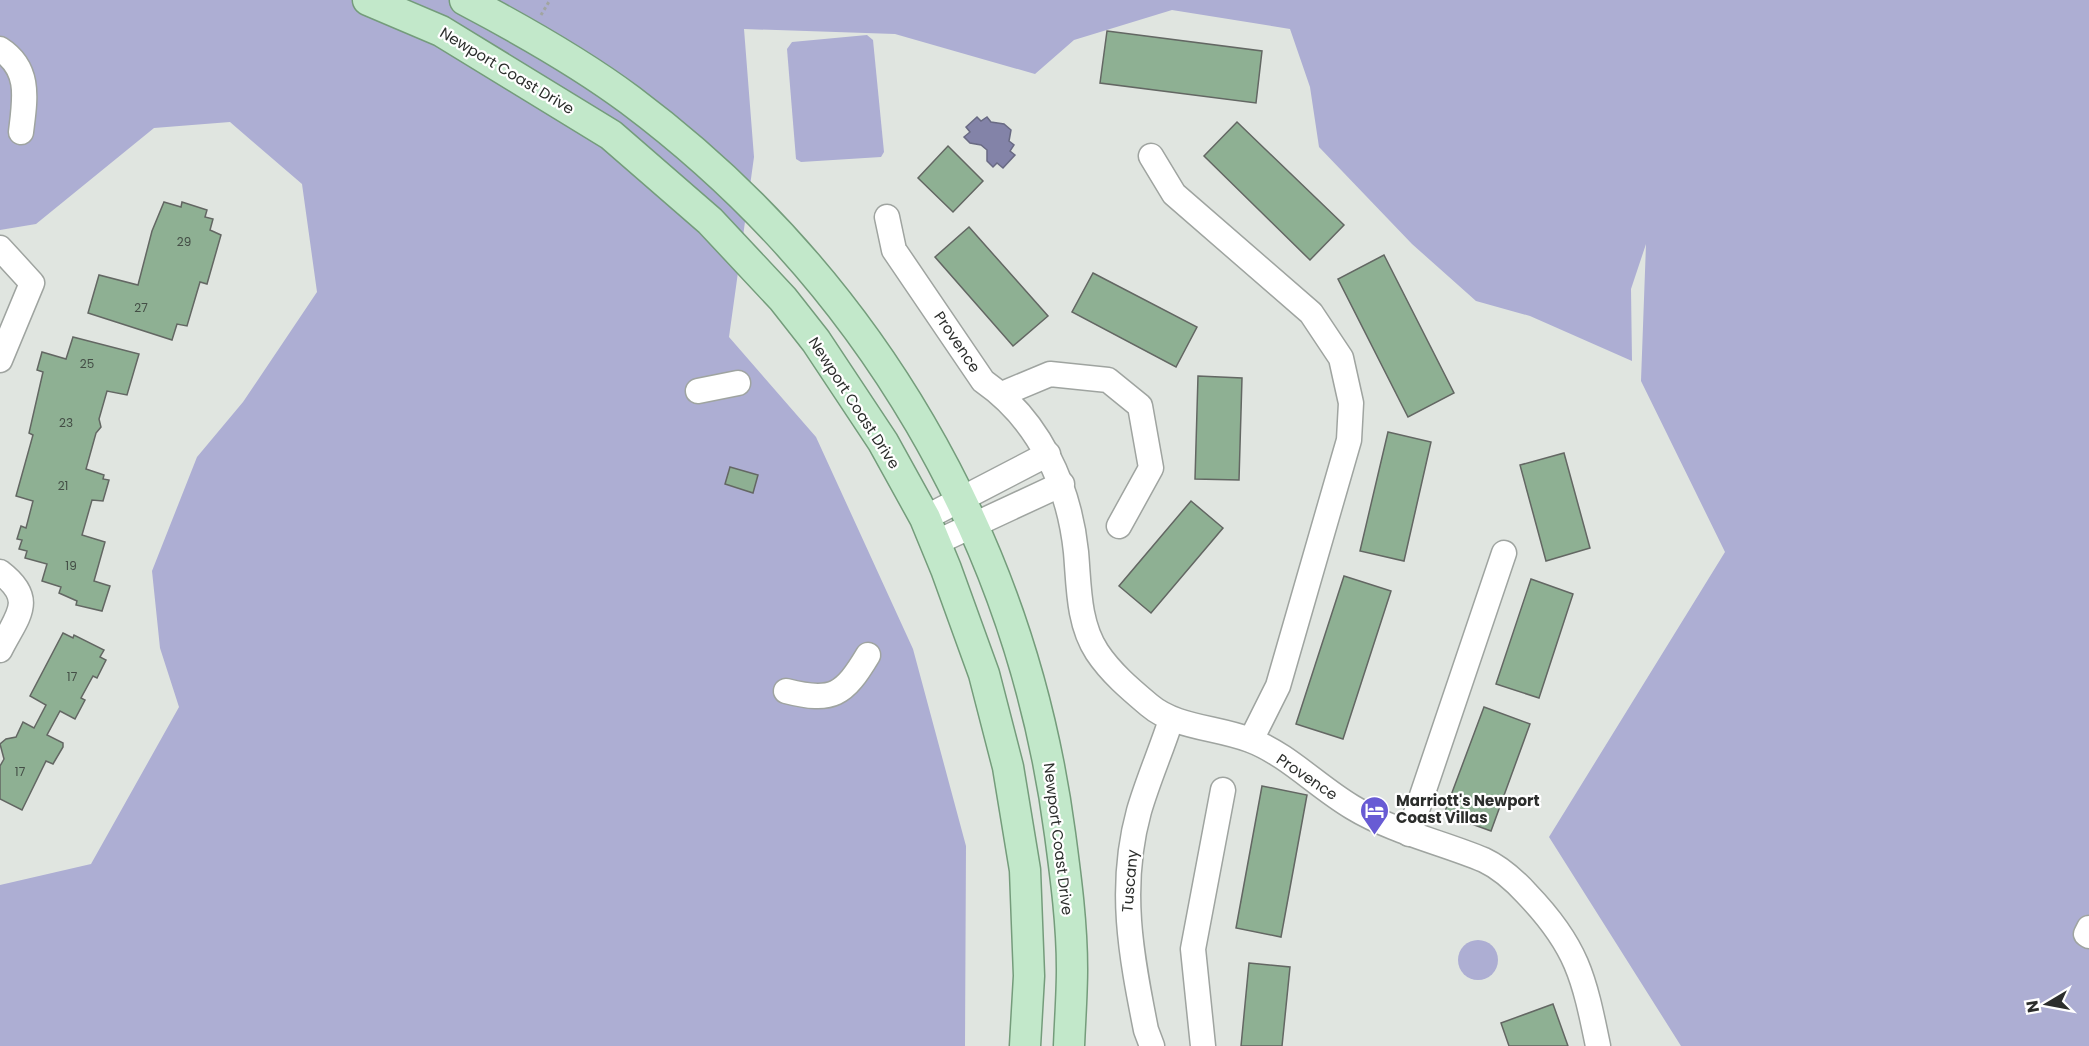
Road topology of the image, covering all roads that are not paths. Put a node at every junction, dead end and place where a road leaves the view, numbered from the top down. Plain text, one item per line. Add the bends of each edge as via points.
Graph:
1 (368, 0) edge
2 (465, 0) edge
3 (0, 49) edge
4 (21, 132) dead end
5 (1151, 156) dead end
6 (886, 218) dead end
7 (0, 248) edge
8 (0, 360) edge
9 (738, 383) dead end
10 (698, 391) dead end
11 (1002, 394) junction
12 (1048, 454) junction
13 (1062, 484) junction
14 (968, 512) junction
15 (1119, 526) dead end
16 (930, 531) junction
17 (1504, 553) dead end
18 (0, 572) edge
19 (0, 650) edge
20 (868, 656) dead end
21 (786, 691) dead end
22 (1171, 720) junction
23 (1251, 740) junction
24 (1223, 790) dead end
25 (1409, 834) junction
26 (2089, 928) edge
27 (2089, 936) edge
28 (1025, 1046) edge
29 (1069, 1046) edge
30 (1152, 1046) edge
31 (1203, 1046) edge
32 (1598, 1046) edge

1 - 16 main road, Newport Coast Drive via 441,31 611,135 710,221 783,299 816,341 883,442
2 - 14 main road, Newport Coast Drive via 529,34 629,100 711,167 794,248 855,324 913,408
3 - 4 street via 20,70 26,88
5 - 23 street via 1174,194 1311,313 1341,358 1351,403 1349,440 1278,686
6 - 11 street, Provence via 894,250 983,381
7 - 8 street via 32,283
9 - 10 street
11 - 12 street, Provence
11 - 15 street via 1050,374 1108,380 1140,406 1151,468
12 - 13 street, Provence
12 - 14 street
13 - 14 street
13 - 22 street, Provence via 1076,549 1082,614 1096,651 1119,678
14 - 16 street
14 - 29 main road, Newport Coast Drive via 998,583 1033,692 1053,779 1066,877 1072,968
16 - 28 main road, Newport Coast Drive via 984,674 1008,767 1025,870 1029,976
17 - 25 street
18 - 19 street via 16,584 21,607
20 - 21 street via 842,691 811,697
22 - 23 street, Provence
22 - 30 street, Tuscany via 1139,812 1127,908 1137,987
23 - 25 street, Provence via 1353,808
24 - 31 street via 1193,949
25 - 32 street, Provence via 1487,861 1520,886 1547,915 1571,948 1586,988
26 - 27 street

